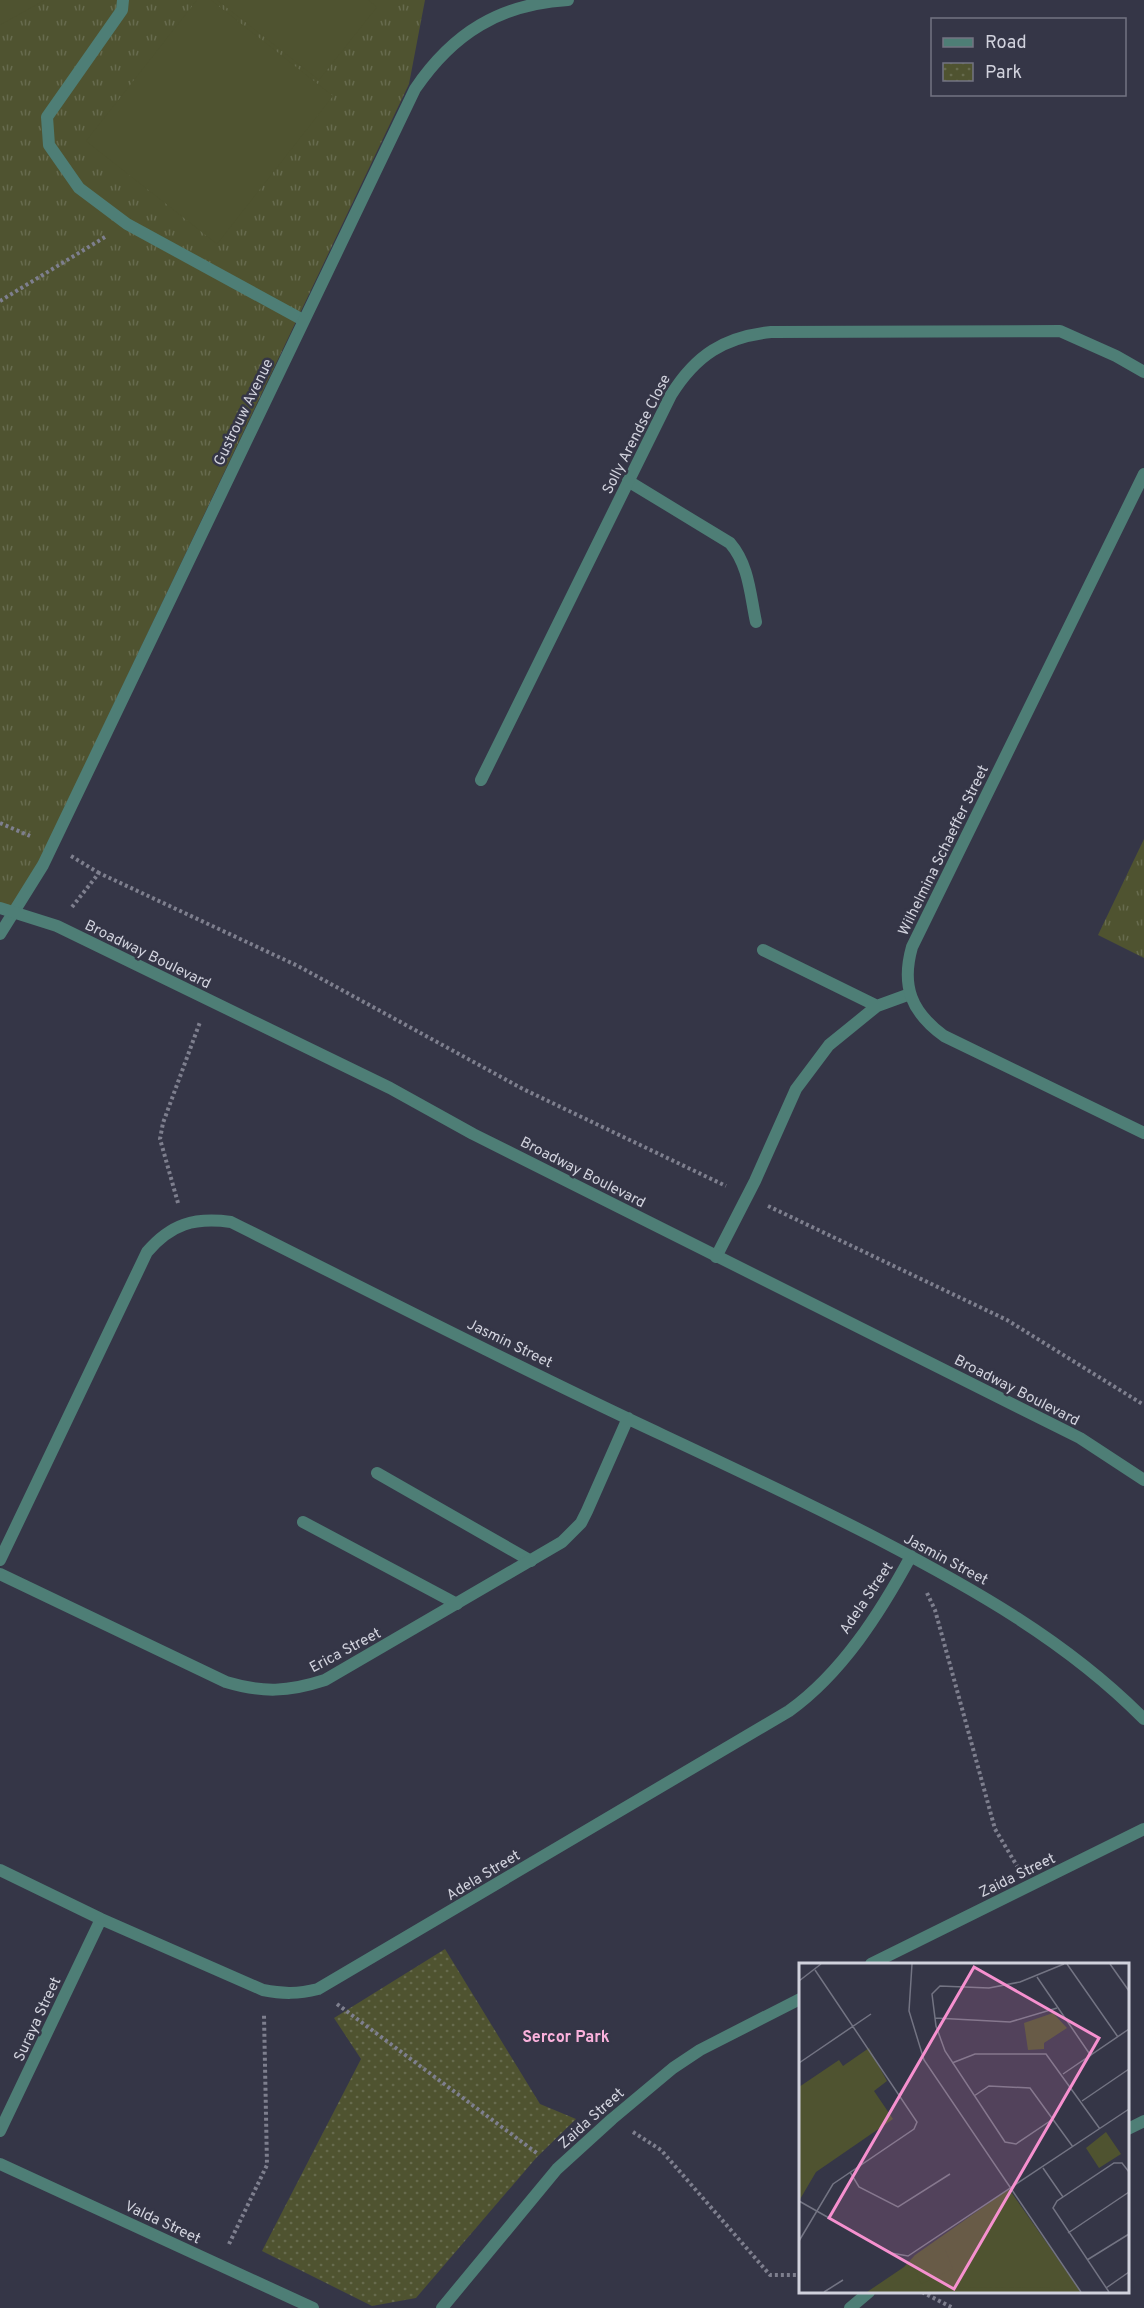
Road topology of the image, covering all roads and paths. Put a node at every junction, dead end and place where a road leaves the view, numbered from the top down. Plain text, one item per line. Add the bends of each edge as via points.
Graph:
1 (123, 0) edge
2 (568, 0) edge
3 (127, 224) junction
4 (0, 301) edge
5 (303, 320) junction
6 (1144, 372) edge
7 (1144, 474) edge
8 (628, 480) junction
9 (756, 622) dead end
10 (481, 780) dead end
11 (0, 908) edge
12 (14, 912) junction
13 (57, 926) junction
14 (0, 934) edge
15 (763, 950) dead end
16 (910, 994) junction
17 (208, 1001) junction
18 (877, 1006) junction
19 (1144, 1133) edge
20 (727, 1186) dead end
21 (759, 1202) dead end
22 (185, 1224) junction
23 (716, 1257) junction
24 (1144, 1405) edge
25 (628, 1418) junction
26 (376, 1473) dead end
27 (1144, 1480) edge
28 (303, 1522) dead end
29 (911, 1556) junction
30 (0, 1560) edge
31 (531, 1561) junction
32 (0, 1574) edge
33 (457, 1604) junction
34 (1144, 1719) edge
35 (1144, 1829) edge
36 (0, 1870) edge
37 (1028, 1886) junction
38 (101, 1919) junction
39 (875, 1963) edge
40 (318, 1989) junction
41 (263, 1990) junction
42 (799, 2000) edge
43 (612, 2119) junction
44 (1144, 2121) edge
45 (1129, 2128) edge
46 (0, 2131) edge
47 (0, 2164) edge
48 (558, 2169) junction
49 (219, 2265) junction
50 (799, 2275) edge
51 (868, 2293) edge
52 (924, 2293) edge
53 (313, 2308) edge
54 (442, 2308) edge
55 (850, 2308) edge
56 (953, 2308) edge

1 - 3 street via 122,10 47,117 49,145 66,172 79,188
2 - 5 street, Gustrouw Avenue via 516,9 488,20 459,39 429,68 415,89
3 - 4 path
3 - 5 street
5 - 12 street, Gustrouw Avenue via 44,864
6 - 8 street, Solly Arendse Close via 1060,331 750,334 711,351 682,378
7 - 16 street, Wilhelmina Schaeffer Street via 912,947 907,979
8 - 9 street via 730,543 746,570
8 - 10 street, Solly Arendse Close
11 - 12 street, Broadway Boulevard
12 - 13 street, Broadway Boulevard
12 - 14 street, Gustrouw Avenue
13 - 17 street, Broadway Boulevard
13 - 20 path via 99,873 298,966 523,1089
15 - 18 street
16 - 18 street
16 - 19 street, Wilhelmina Schaeffer Street via 923,1018 944,1036
17 - 22 path via 160,1139
17 - 23 street, Broadway Boulevard via 390,1088
18 - 23 street via 829,1045 796,1089 756,1181
21 - 24 path via 1007,1320
22 - 25 street, Jasmin Street via 200,1220 231,1222
22 - 30 street, Jasmin Street via 164,1235 147,1252
23 - 27 street, Broadway Boulevard via 1080,1438
25 - 29 street, Jasmin Street
25 - 31 street, Erica Street via 581,1523 562,1542
26 - 31 street
28 - 33 street
29 - 34 street, Jasmin Street via 1051,1640
29 - 37 path via 935,1610 995,1829
29 - 40 street, Adela Street via 890,1595 831,1675 804,1701
31 - 33 street, Erica Street
32 - 33 street, Erica Street via 226,1682 252,1690 302,1688 325,1680
35 - 37 street, Zaida Street
36 - 38 street, Adela Street
37 - 39 street, Zaida Street
38 - 41 street, Adela Street
38 - 46 street, Suraya Street
40 - 41 street, Adela Street via 299,1994
40 - 48 path
41 - 49 path via 267,2165
42 - 43 street, Zaida Street via 700,2050
43 - 48 street, Zaida Street
43 - 50 path via 661,2150 770,2276
44 - 45 street
47 - 49 street, Valda Street
48 - 54 street, Zaida Street
49 - 53 street, Valda Street
51 - 55 street
52 - 56 path

